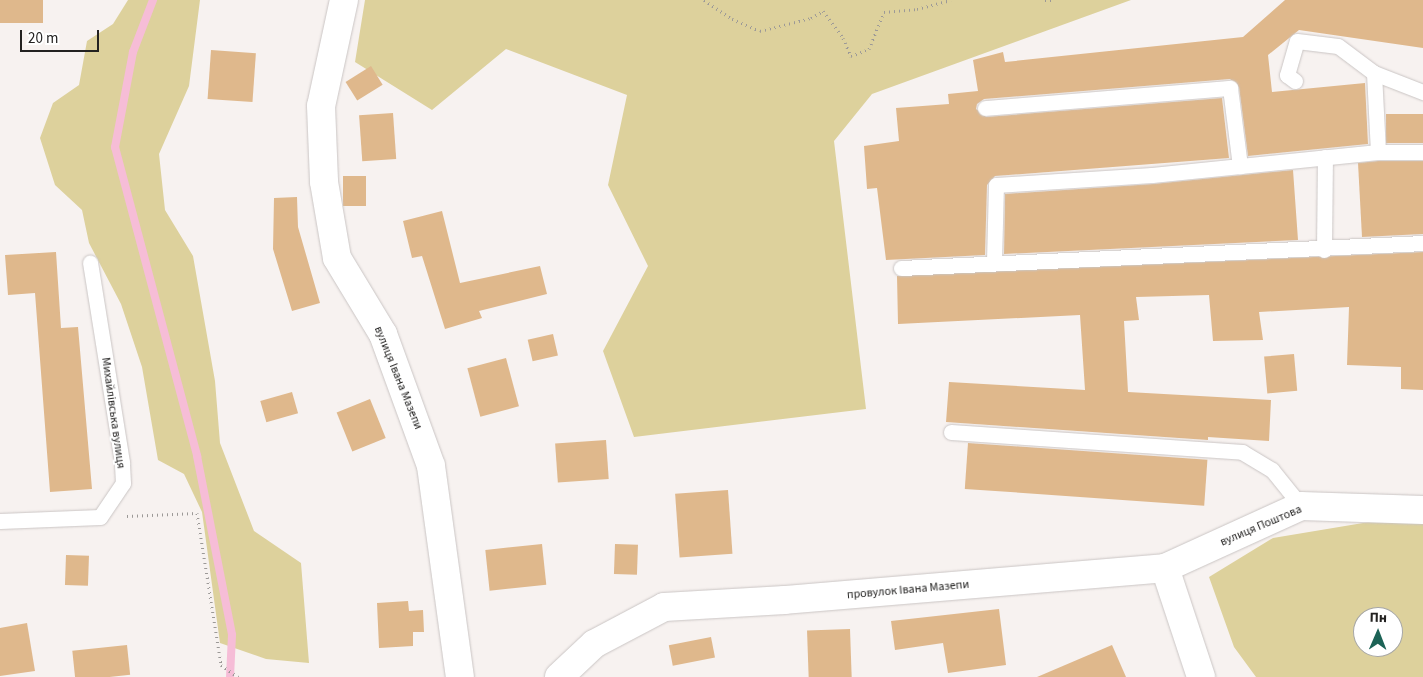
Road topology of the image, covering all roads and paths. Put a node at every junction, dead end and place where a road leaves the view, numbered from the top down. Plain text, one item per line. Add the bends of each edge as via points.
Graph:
1 (344, 0) edge
2 (704, 0) edge
3 (951, 0) edge
4 (1045, 0) edge
5 (1053, 0) edge
6 (1374, 73) junction
7 (1295, 81) dead end
8 (1423, 92) edge
9 (985, 108) dead end
10 (1378, 152) junction
11 (1423, 152) edge
12 (1325, 157) junction
13 (1240, 166) junction
14 (1423, 244) edge
15 (1324, 250) junction
16 (994, 261) junction
17 (90, 263) dead end
18 (901, 268) dead end
19 (951, 432) dead end
20 (1301, 506) junction
21 (1423, 510) edge
22 (100, 517) junction
23 (0, 521) edge
24 (1165, 568) junction
25 (238, 677) edge
26 (460, 677) edge
27 (559, 677) edge
28 (1201, 677) edge

1 - 26 street, вулиця Івана Мазепи via 321,106 324,182 337,258 383,334 432,466
2 - 3 path via 732,19 760,31 811,18 823,11 843,38 851,56 869,49 884,12 917,9
4 - 5 path
6 - 7 lane via 1338,46 1297,41 1287,74
6 - 8 lane
6 - 10 lane
9 - 13 lane via 1230,88
10 - 11 lane
10 - 12 lane
12 - 13 lane
12 - 15 lane
13 - 16 lane via 996,185
14 - 15 lane
15 - 16 lane
16 - 18 lane
17 - 22 lane, Михайлівська вулиця via 122,462 122,483
19 - 20 lane via 1242,452 1272,470
20 - 21 street, вулиця Поштова
20 - 24 street, вулиця Поштова
22 - 23 lane
22 - 25 path via 197,514 221,665
24 - 27 street, провулок Івана Мазепи via 664,607 594,644
24 - 28 street

